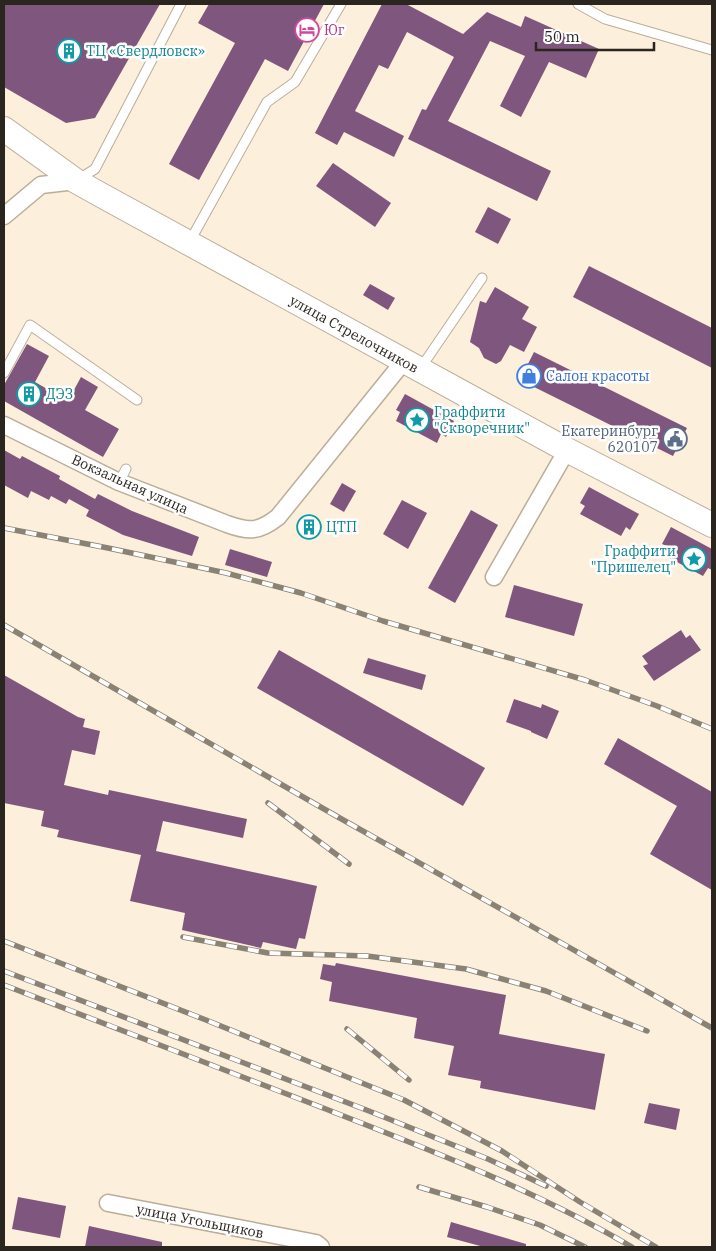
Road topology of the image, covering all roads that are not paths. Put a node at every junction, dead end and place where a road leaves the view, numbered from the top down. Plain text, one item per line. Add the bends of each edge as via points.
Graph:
1 (181, 4) edge
2 (341, 4) edge
3 (578, 4) edge
4 (712, 50) edge
5 (4, 129) edge
6 (76, 181) junction
7 (4, 216) edge
8 (195, 232) dead end
9 (482, 278) dead end
10 (412, 365) junction
11 (4, 374) edge
12 (136, 400) dead end
13 (4, 425) edge
14 (567, 450) junction
15 (712, 525) edge
16 (494, 577) dead end
17 (108, 1203) dead end
18 (321, 1247) edge

1 - 6 lane via 94,169
2 - 8 lane via 295,82 266,102
3 - 4 lane via 605,19
5 - 6 main road, улица Стрелочников
6 - 7 street via 41,185
6 - 10 main road, улица Стрелочников
9 - 10 lane
10 - 13 street, Вокзальная улица via 278,517 252,530 233,527
10 - 14 main road, улица Стрелочников
11 - 12 lane via 30,325
14 - 15 main road, улица Стрелочников
14 - 16 street
17 - 18 street, улица Угольщиков via 316,1243

